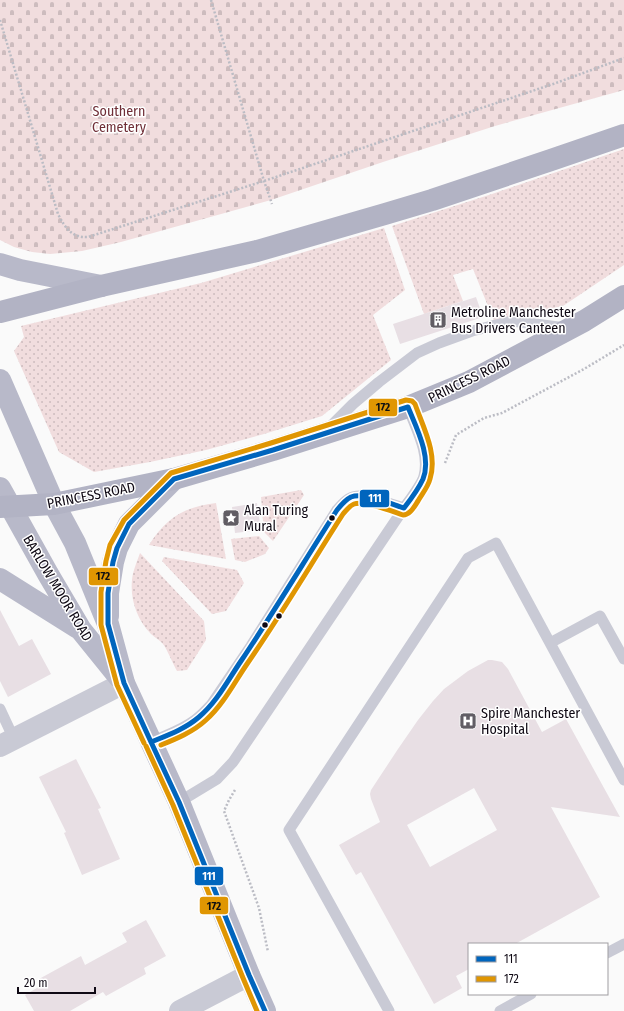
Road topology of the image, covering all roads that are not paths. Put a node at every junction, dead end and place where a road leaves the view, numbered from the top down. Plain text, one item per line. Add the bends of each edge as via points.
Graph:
1 (624, 135) edge
2 (0, 264) edge
3 (101, 286) junction
4 (624, 296) edge
5 (0, 312) edge
6 (570, 328) junction
7 (0, 380) edge
8 (408, 408) junction
9 (324, 434) junction
10 (174, 479) junction
11 (3, 501) edge
12 (54, 504) junction
13 (404, 508) junction
14 (0, 578) edge
15 (108, 624) junction
16 (81, 630) junction
17 (550, 643) junction
18 (624, 659) edge
19 (124, 683) junction
20 (0, 709) edge
21 (7, 742) edge
22 (151, 742) junction
23 (624, 780) edge
24 (179, 802) junction
25 (624, 944) edge
26 (608, 952) edge
27 (249, 975) junction
28 (529, 995) edge
29 (180, 1011) edge
30 (265, 1011) edge
31 (389, 1011) edge
32 (500, 1011) edge

1 - 3 highway via 385,214 257,250
2 - 3 main road
3 - 5 highway
4 - 6 highway, PRINCESS ROAD
6 - 8 highway, PRINCESS ROAD via 469,382
6 - 9 lane via 512,322 472,331 439,343 417,354 379,382
7 - 12 main road, BARLOW MOOR ROAD
8 - 9 highway, PRINCESS ROAD
8 - 13 lane via 421,440 426,463 424,478
9 - 10 highway, PRINCESS ROAD
10 - 12 highway, PRINCESS ROAD
10 - 15 main road via 129,524 117,548 108,593
11 - 12 highway, PRINCESS ROAD
11 - 16 main road, BARLOW MOOR ROAD
12 - 15 main road, BARLOW MOOR ROAD via 75,543
13 - 22 lane via 369,496 356,496 345,501 211,705 195,721
13 - 24 lane via 233,762 217,779
14 - 16 main road
15 - 19 main road, BARLOW MOOR ROAD
16 - 19 main road, BARLOW MOOR ROAD
17 - 18 lane via 600,616
17 - 23 lane
17 - 31 lane via 496,543 468,558 289,830
19 - 21 street
19 - 22 main road, BARLOW MOOR ROAD
20 - 21 lane
22 - 24 main road, BARLOW MOOR ROAD
24 - 27 main road, BARLOW MOOR ROAD
25 - 26 lane
27 - 29 street
27 - 30 main road, BARLOW MOOR ROAD
28 - 32 lane

